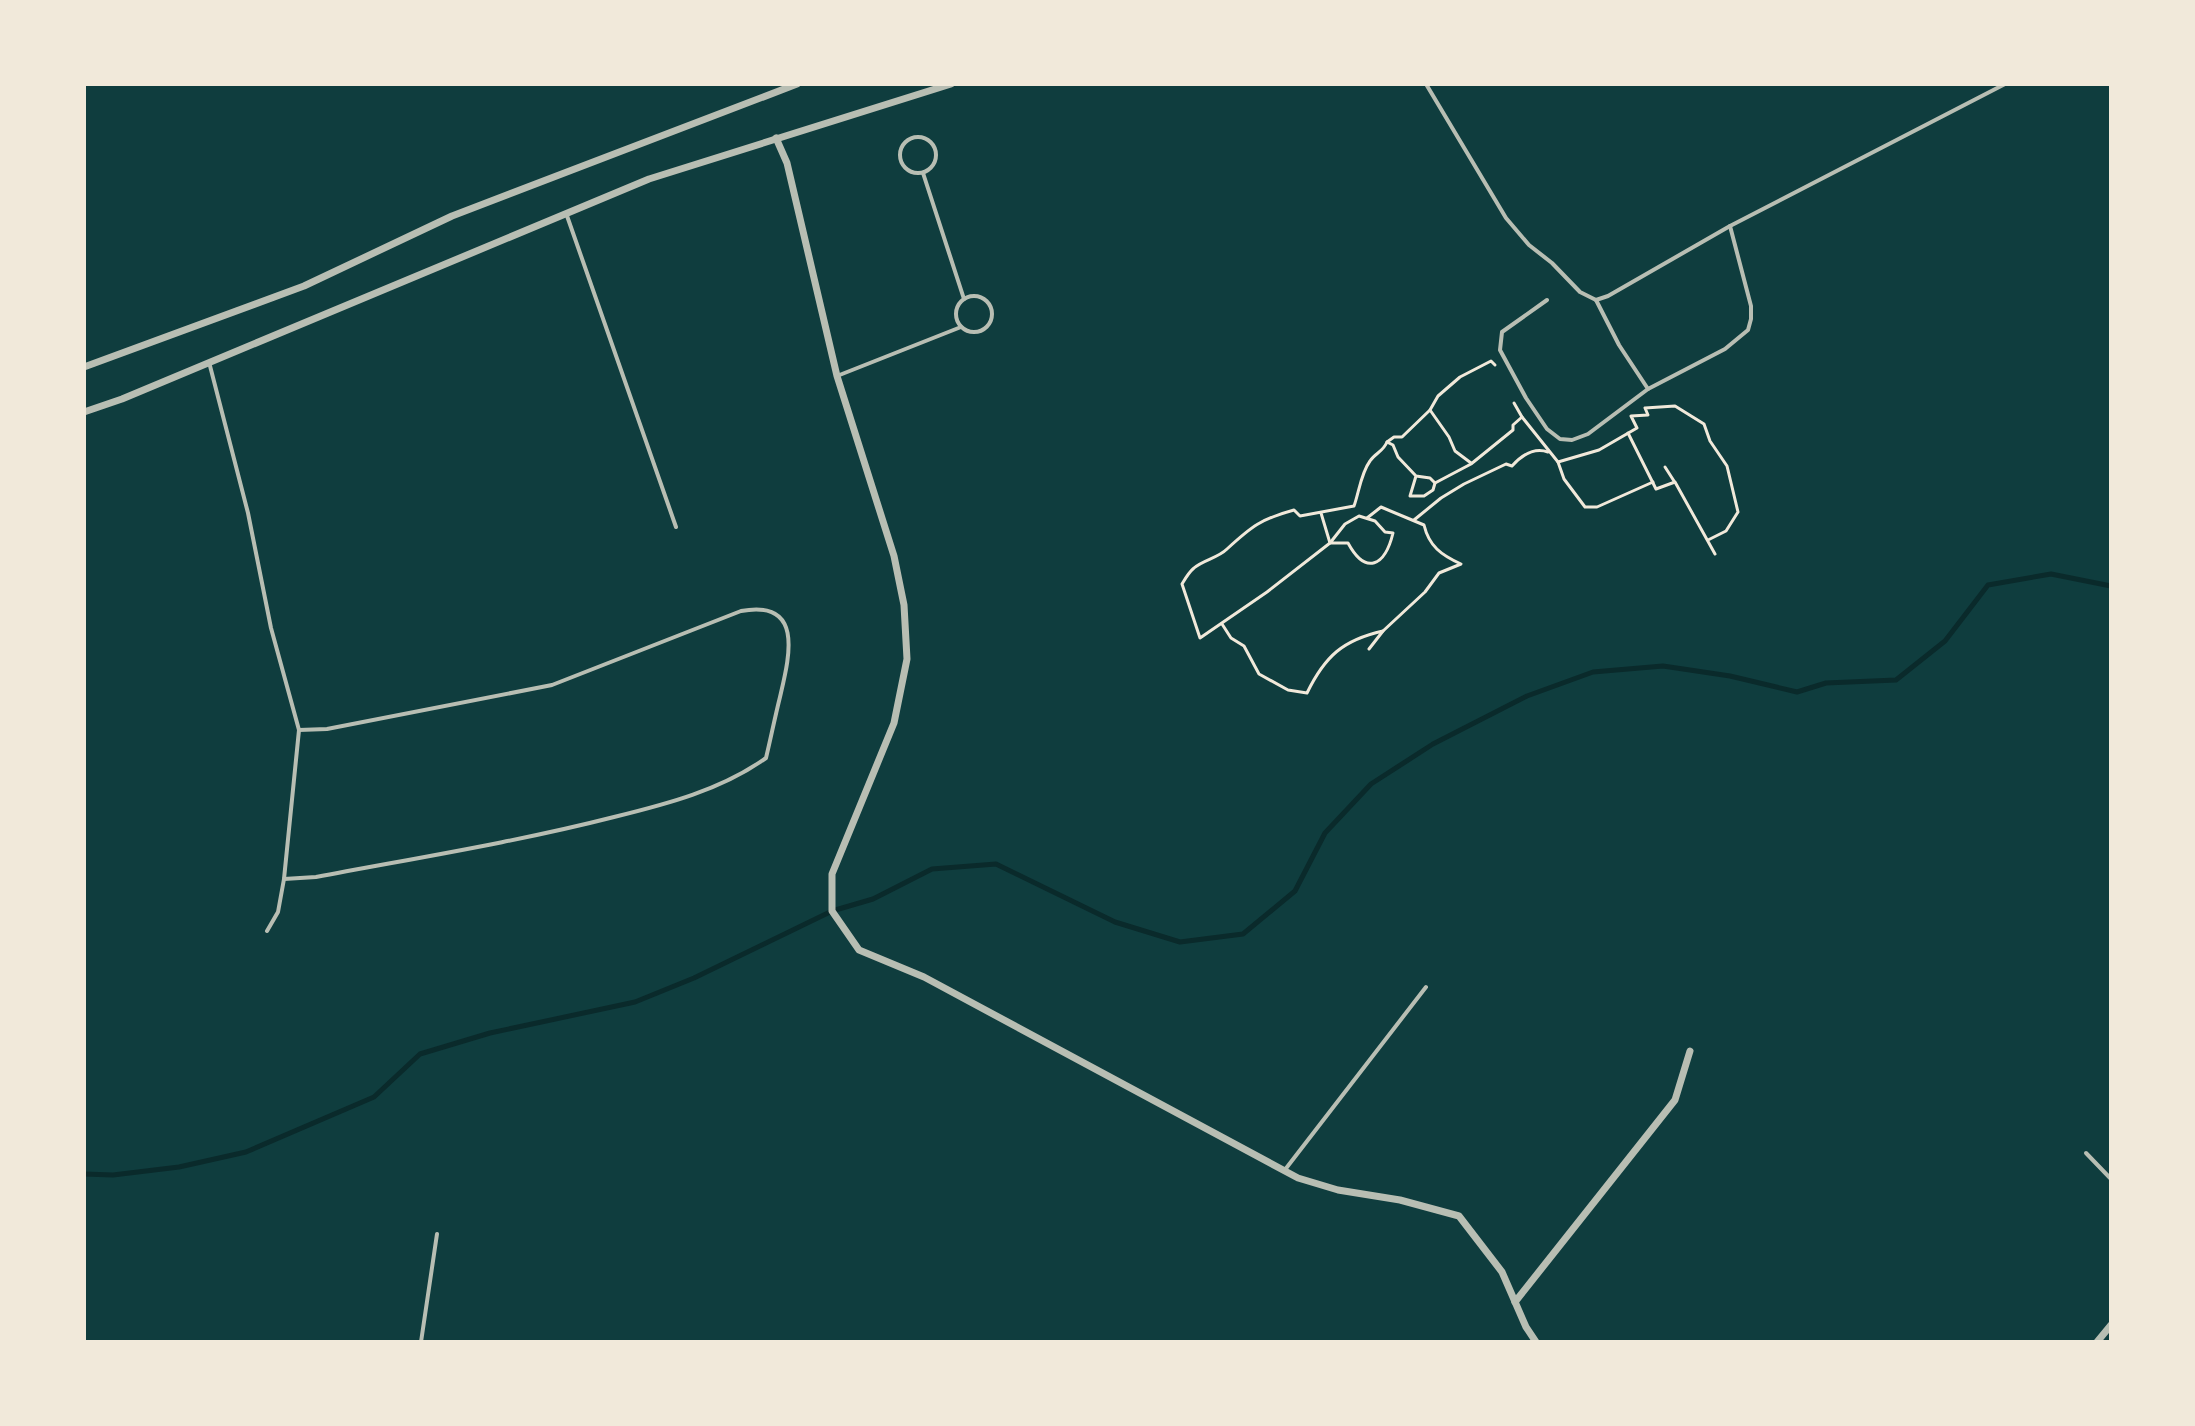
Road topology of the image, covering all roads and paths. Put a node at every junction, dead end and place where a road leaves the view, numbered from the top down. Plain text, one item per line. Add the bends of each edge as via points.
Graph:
1 (797, 84) edge
2 (951, 84) edge
3 (1426, 84) edge
4 (2005, 84) edge
5 (776, 138) junction
6 (923, 173) junction
7 (566, 213) junction
8 (1730, 226) junction
9 (964, 299) junction
10 (1547, 300) dead end
11 (1596, 300) junction
12 (961, 327) junction
13 (209, 362) junction
14 (84, 367) edge
15 (1501, 372) dead end
16 (837, 376) junction
17 (1648, 389) junction
18 (1513, 396) dead end
19 (1430, 410) junction
20 (84, 412) edge
21 (1522, 417) junction
22 (1628, 433) junction
23 (1387, 442) junction
24 (1551, 454) junction
25 (1558, 462) junction
26 (1471, 464) junction
27 (1665, 467) dead end
28 (1416, 476) junction
29 (1653, 482) junction
30 (1675, 482) junction
31 (1435, 483) junction
32 (1321, 513) junction
33 (1367, 518) junction
34 (1414, 520) junction
35 (676, 527) dead end
36 (1708, 540) junction
37 (1330, 543) junction
38 (1715, 554) dead end
39 (1221, 624) junction
40 (1383, 631) junction
41 (1369, 649) dead end
42 (299, 730) junction
43 (284, 879) junction
44 (267, 931) dead end
45 (1426, 987) dead end
46 (1690, 1051) dead end
47 (2086, 1153) dead end
48 (1284, 1171) junction
49 (2111, 1179) edge
50 (437, 1234) dead end
51 (1515, 1302) junction
52 (2111, 1325) edge
53 (421, 1342) edge
54 (1536, 1342) edge
55 (2097, 1342) edge

1 - 14 street via 452,216 304,286
2 - 5 street
3 - 11 lane via 1506,218 1580,292
4 - 8 lane
5 - 7 street via 649,179
5 - 16 street via 787,163
6 - 6 lane via 934,164 936,149 918,137 904,144 900,158 908,170
6 - 9 lane
7 - 13 street
7 - 35 lane
8 - 11 lane
8 - 17 lane via 1751,306 1748,330 1725,349
9 - 12 lane via 956,315
9 - 12 lane via 983,299 992,316 981,331
10 - 17 lane via 1502,332 1500,350 1547,429 1560,439 1588,434
11 - 17 lane
12 - 16 lane
13 - 20 street
13 - 42 lane
15 - 19 path via 1491,361 1460,377
16 - 48 street via 894,556 907,659 894,723 832,874 832,911 859,950 924,977
18 - 21 path
19 - 23 path via 1402,437
19 - 26 path via 1455,451
21 - 24 path
21 - 26 path
22 - 25 path via 1599,450
22 - 29 path
22 - 36 path via 1637,428 1631,416 1648,415 1645,408 1675,406 1704,424 1727,466 1738,512 1726,531
23 - 28 path
23 - 32 path via 1365,470 1354,506
24 - 25 path
24 - 34 path via 1541,450 1520,456 1512,466 1464,484
25 - 29 path via 1585,507 1597,507
26 - 31 path
27 - 30 path
28 - 31 path
28 - 31 path via 1410,496 1424,496
29 - 30 path via 1656,489
30 - 36 path
32 - 37 path
32 - 39 path via 1300,516 1294,510 1272,517 1194,568 1182,584 1200,638
33 - 34 path via 1381,507
33 - 37 path via 1359,516 1345,524
33 - 37 path via 1393,533 1380,561 1368,564 1357,559 1348,543
34 - 40 path via 1424,525 1428,542 1461,564 1439,573
36 - 38 path
37 - 39 path
39 - 40 path via 1244,646 1259,674 1288,690 1307,693 1326,661 1342,647
40 - 41 path
42 - 43 lane
42 - 43 lane via 552,685 741,611 775,612 787,627 791,650 766,758 745,773 706,791 550,834
43 - 44 lane via 278,912
45 - 48 lane
46 - 51 street via 1675,1100
47 - 49 lane
48 - 51 street via 1338,1190 1459,1216 1502,1272
50 - 53 lane
51 - 54 street
52 - 55 street

